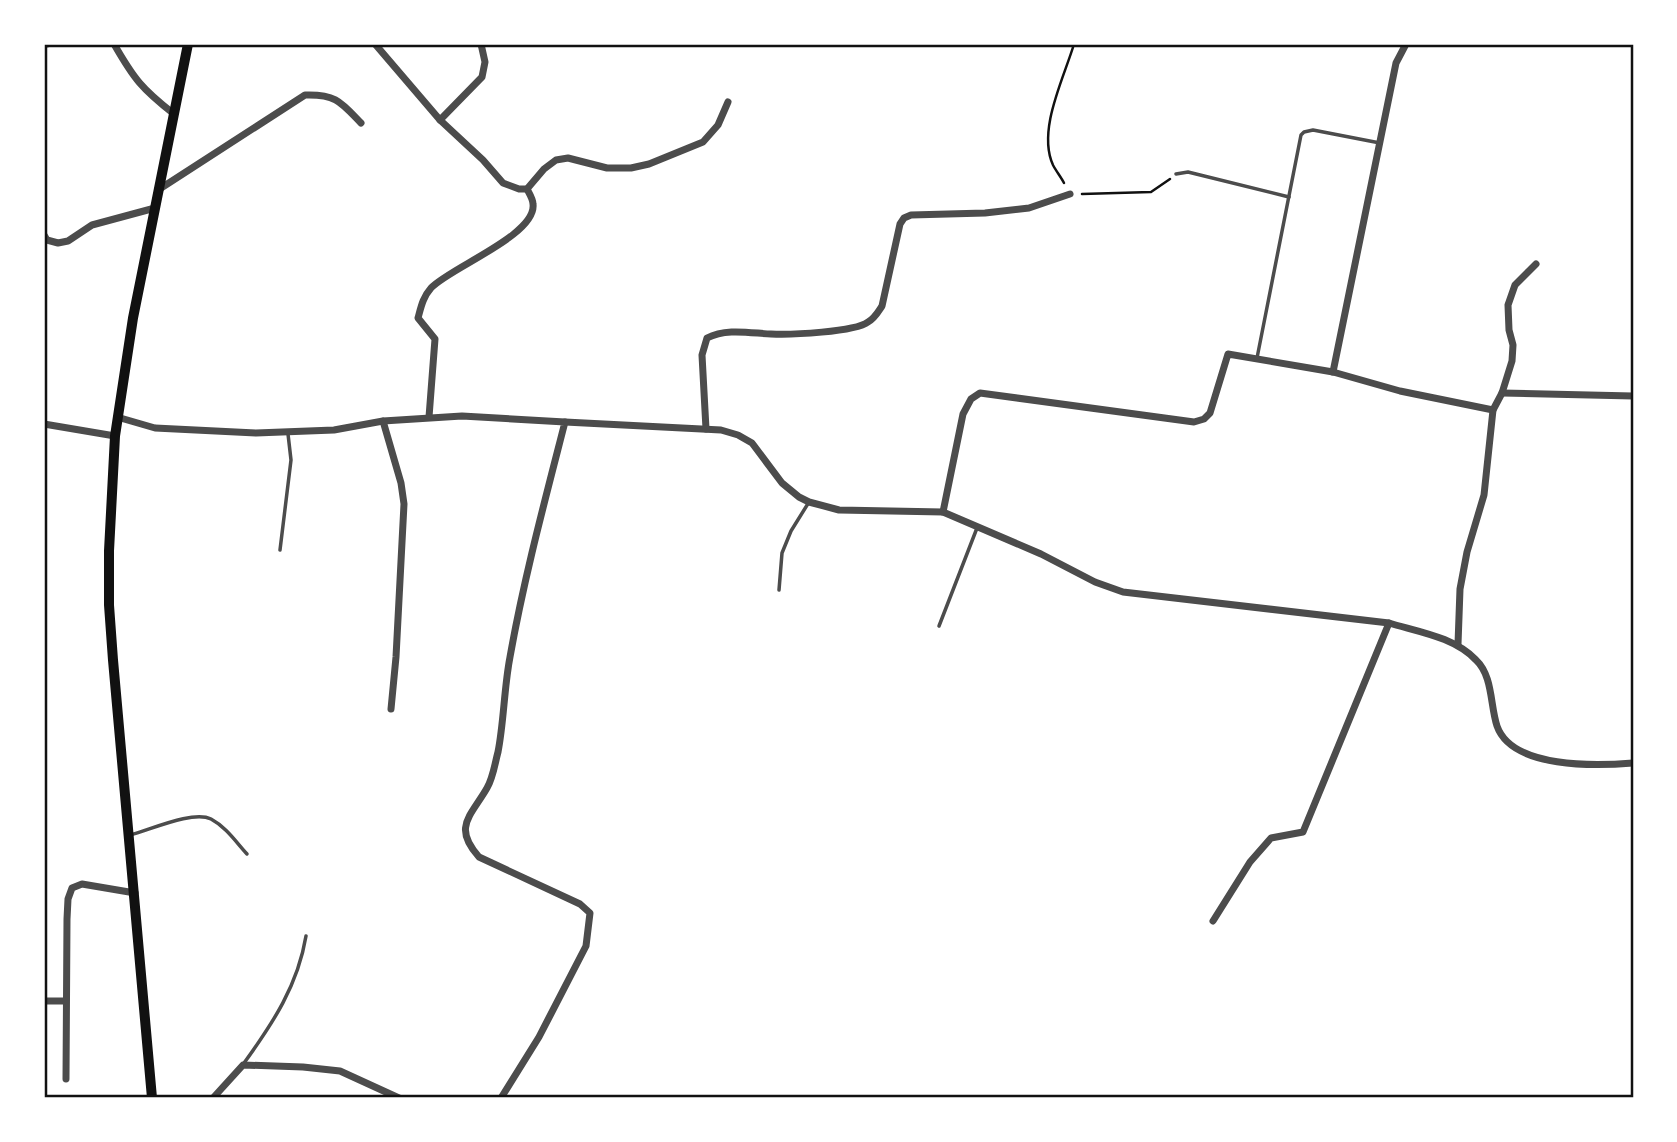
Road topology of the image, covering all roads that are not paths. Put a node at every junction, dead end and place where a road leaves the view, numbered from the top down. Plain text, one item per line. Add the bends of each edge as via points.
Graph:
1 (114, 44) edge
2 (188, 44) edge
3 (375, 44) edge
4 (481, 44) edge
5 (1406, 44) edge
6 (728, 102) dead end
7 (174, 114) junction
8 (440, 120) junction
9 (361, 123) dead end
10 (1380, 143) junction
11 (1176, 174) road end
12 (527, 189) junction
13 (158, 190) junction
14 (1070, 194) road end
15 (1289, 197) junction
16 (155, 208) junction
17 (44, 235) edge
18 (1536, 264) dead end
19 (1257, 359) junction
20 (1333, 372) junction
21 (1502, 393) junction
22 (1633, 396) edge
23 (1493, 410) junction
24 (117, 417) junction
25 (429, 417) junction
26 (383, 421) junction
27 (565, 422) junction
28 (44, 425) edge
29 (706, 429) junction
30 (288, 432) junction
31 (115, 436) junction
32 (809, 502) junction
33 (943, 512) junction
34 (977, 528) junction
35 (280, 550) dead end
36 (779, 590) dead end
37 (1389, 623) junction
38 (939, 626) dead end
39 (1458, 644) junction
40 (391, 709) dead end
41 (1633, 763) edge
42 (129, 836) junction
43 (247, 854) dead end
44 (135, 893) junction
45 (1213, 922) dead end
46 (306, 936) dead end
47 (44, 1000) edge
48 (65, 1002) junction
49 (243, 1065) junction
50 (65, 1079) dead end
51 (152, 1098) edge
52 (213, 1098) edge
53 (399, 1098) edge
54 (501, 1098) edge

1 - 7 street via 132,76
2 - 7 main road
3 - 8 street
4 - 8 street via 482,77
5 - 10 street via 1396,63
6 - 12 street via 718,125 703,142 631,168 556,160
7 - 13 main road
8 - 12 street via 503,183
9 - 13 street via 339,99 305,95
10 - 15 lane via 1304,132
10 - 20 street
11 - 15 lane via 1188,172
12 - 25 street via 534,204 524,225 432,286 423,299 418,318 435,339
13 - 16 main road
14 - 29 street via 1029,208 904,218 882,306 866,324 783,335 719,332 707,338 702,355
15 - 19 lane
16 - 17 street via 92,225 68,241 58,243
16 - 24 main road
18 - 21 street via 1515,285 1508,305 1513,345
19 - 20 street
19 - 33 street via 1228,354 1210,413 1194,422 980,393 963,414
20 - 23 street
21 - 22 street
21 - 23 street
23 - 39 street via 1484,495 1460,589
24 - 30 street via 155,428
24 - 31 main road
25 - 26 street
25 - 27 street
26 - 30 street
26 - 40 street via 404,504
27 - 29 street
27 - 54 street via 509,658 495,762 489,785 466,820 464,832 479,857 580,904 590,913 590,928 586,946 539,1037
28 - 31 street
29 - 32 street via 738,435 752,443 782,483
30 - 35 lane via 291,460
31 - 42 main road via 109,605
32 - 33 street via 839,510
32 - 36 lane via 782,553
33 - 34 street
34 - 37 street via 1123,592
34 - 38 lane
37 - 39 street
37 - 45 street via 1303,832 1271,838 1250,862
39 - 41 street via 1479,662 1498,728 1509,745 1544,759 1582,765
42 - 43 lane via 196,816 219,825
42 - 44 main road
44 - 48 street via 82,884 72,888
44 - 51 main road
46 - 49 lane via 302,961 287,998
47 - 48 street
48 - 50 street
49 - 52 street
49 - 53 street via 340,1070

